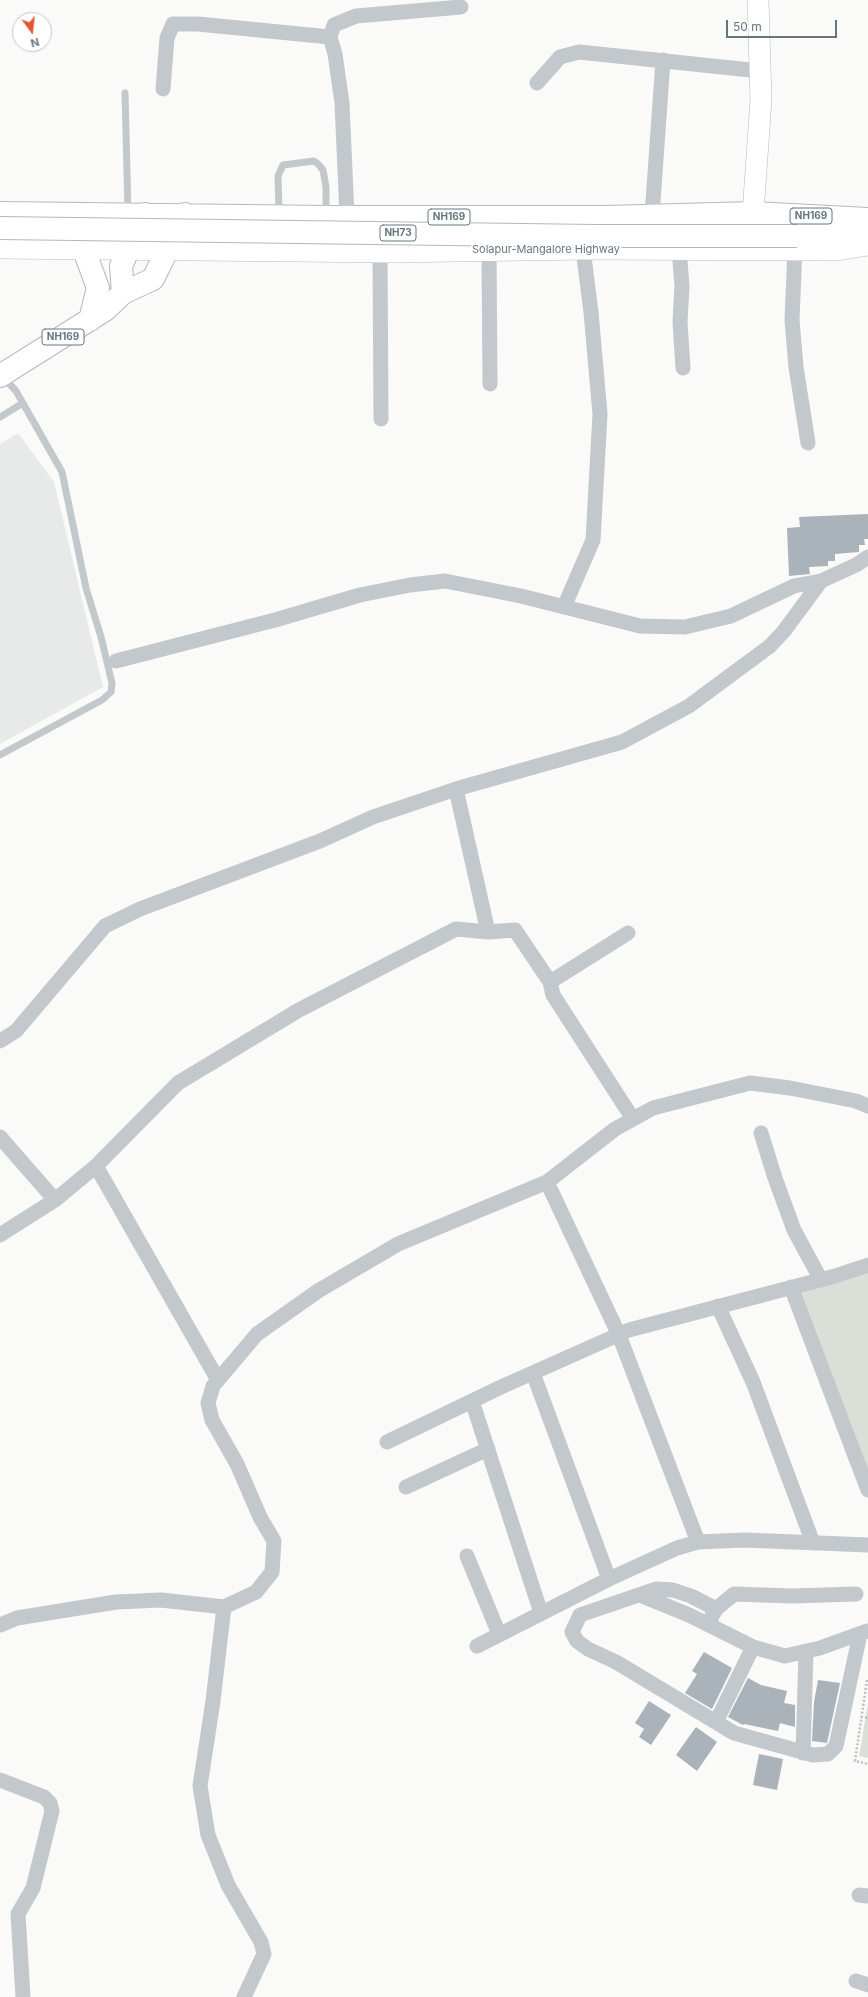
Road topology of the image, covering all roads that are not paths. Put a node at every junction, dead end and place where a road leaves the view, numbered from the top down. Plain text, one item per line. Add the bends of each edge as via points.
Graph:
1 (758, 0) edge
2 (461, 7) dead end
3 (330, 37) junction
4 (664, 60) junction
5 (760, 71) junction
6 (537, 83) dead end
7 (163, 89) dead end
8 (125, 93) dead end
9 (0, 213) edge
10 (136, 214) junction
11 (185, 214) junction
12 (753, 214) junction
13 (280, 216) junction
14 (336, 216) junction
15 (652, 216) junction
16 (868, 219) edge
17 (0, 228) edge
18 (868, 240) edge
19 (796, 243) junction
20 (868, 244) edge
21 (0, 248) edge
22 (582, 249) junction
23 (679, 249) junction
24 (84, 250) junction
25 (490, 250) junction
26 (128, 251) junction
27 (167, 251) junction
28 (380, 252) junction
29 (123, 293) junction
30 (90, 320) junction
31 (683, 368) dead end
32 (1, 376) edge
33 (490, 384) dead end
34 (23, 403) junction
35 (0, 417) edge
36 (381, 419) dead end
37 (808, 443) dead end
38 (868, 557) edge
39 (821, 581) junction
40 (564, 608) junction
41 (116, 661) dead end
42 (0, 755) edge
43 (456, 789) junction
44 (488, 932) junction
45 (628, 934) dead end
46 (550, 982) junction
47 (0, 1041) edge
48 (868, 1106) edge
49 (633, 1119) junction
50 (761, 1133) dead end
51 (0, 1137) edge
52 (96, 1166) junction
53 (548, 1182) junction
54 (54, 1200) junction
55 (0, 1235) edge
56 (868, 1265) edge
57 (821, 1280) junction
58 (791, 1288) junction
59 (718, 1306) junction
60 (618, 1335) junction
61 (533, 1373) junction
62 (218, 1380) junction
63 (472, 1401) junction
64 (387, 1442) dead end
65 (488, 1449) junction
66 (406, 1487) dead end
67 (868, 1490) edge
68 (698, 1542) junction
69 (813, 1543) junction
70 (868, 1545) edge
71 (467, 1556) dead end
72 (609, 1578) junction
73 (856, 1594) dead end
74 (640, 1595) junction
75 (224, 1607) junction
76 (716, 1609) junction
77 (541, 1613) junction
78 (708, 1624) junction
79 (0, 1625) edge
80 (864, 1632) edge
81 (499, 1634) junction
82 (477, 1646) dead end
83 (753, 1647) junction
84 (806, 1652) junction
85 (716, 1722) junction
86 (803, 1752) junction
87 (0, 1780) edge
88 (23, 1997) edge
89 (244, 1997) edge

1 - 5 street
2 - 3 street via 356,16 334,25
3 - 7 street via 174,24 166,38
3 - 14 street via 336,54 342,103
4 - 5 street
4 - 6 street via 580,52 560,57
4 - 15 street
5 - 12 street via 761,100
8 - 10 lane
9 - 10 highway
10 - 11 highway, NH169
10 - 26 highway
11 - 13 highway, NH169
11 - 27 highway, NH169
12 - 15 highway, NH169
12 - 16 highway, NH169
13 - 14 highway, NH169
13 - 14 lane via 278,176 283,165 314,162 323,170
14 - 15 highway, NH169
17 - 19 highway, NH73, bridge via 596,236
18 - 19 highway, NH169
19 - 20 street, Solapur-Mangalore Highway via 837,250
19 - 23 street, Solapur-Mangalore Highway
19 - 37 street via 792,320
21 - 24 street
22 - 23 street, Solapur-Mangalore Highway
22 - 25 street, Solapur-Mangalore Highway
22 - 40 street via 591,312 600,414 592,540
23 - 31 street
24 - 26 street
24 - 30 highway via 98,288
25 - 28 street, Solapur-Mangalore Highway
25 - 33 street
26 - 27 street, Solapur-Mangalore Highway
26 - 29 highway via 121,266
27 - 28 street, Solapur-Mangalore Highway
27 - 29 highway, NH169 via 153,279
28 - 36 street
29 - 30 highway, NH169
30 - 32 highway, NH169
32 - 34 lane via 16,391
34 - 35 lane
34 - 42 lane via 62,472 86,588 112,683 110,692 102,700
38 - 39 street
39 - 40 street via 794,586 731,616 685,627 640,626
39 - 43 street via 770,646 689,706 622,742
40 - 41 street via 521,596 445,581 410,585 360,595 276,620
43 - 44 street
43 - 47 street via 373,817 320,841 140,909 105,926 16,1030
44 - 46 street via 515,930
44 - 52 street via 456,929 299,1010 178,1083
45 - 46 street
46 - 49 street via 553,995
48 - 49 street via 856,1100 750,1083 653,1108
49 - 53 street via 615,1129
50 - 57 street via 794,1230
51 - 54 street
52 - 54 street
52 - 62 street
53 - 60 street
53 - 62 street via 398,1244 318,1291 257,1334
54 - 55 street
56 - 57 street
57 - 58 street
58 - 59 street
58 - 67 street
59 - 60 street
59 - 69 street via 753,1382
60 - 61 street
60 - 68 street
61 - 63 street
61 - 72 street
62 - 75 street via 213,1386 208,1403 212,1420 274,1541 272,1572 256,1592
63 - 64 street
63 - 65 street
65 - 66 street
65 - 77 street
68 - 69 street via 745,1540
68 - 72 street via 677,1548
69 - 70 street
71 - 81 street
72 - 77 street
73 - 76 street via 734,1594
74 - 76 street via 656,1590 673,1590
74 - 78 street
74 - 85 street via 580,1615 572,1632 577,1641
75 - 79 street via 161,1600 116,1602 17,1618
75 - 89 street via 200,1786 208,1835 228,1885 260,1942 264,1954
76 - 78 street
77 - 81 street
78 - 83 street
80 - 84 street
80 - 86 street via 836,1746 828,1754 813,1756
81 - 82 street
83 - 84 street via 785,1656
83 - 85 street
84 - 86 street
85 - 86 street via 734,1733
87 - 88 street via 44,1797 50,1803 52,1811 33,1888 18,1914

